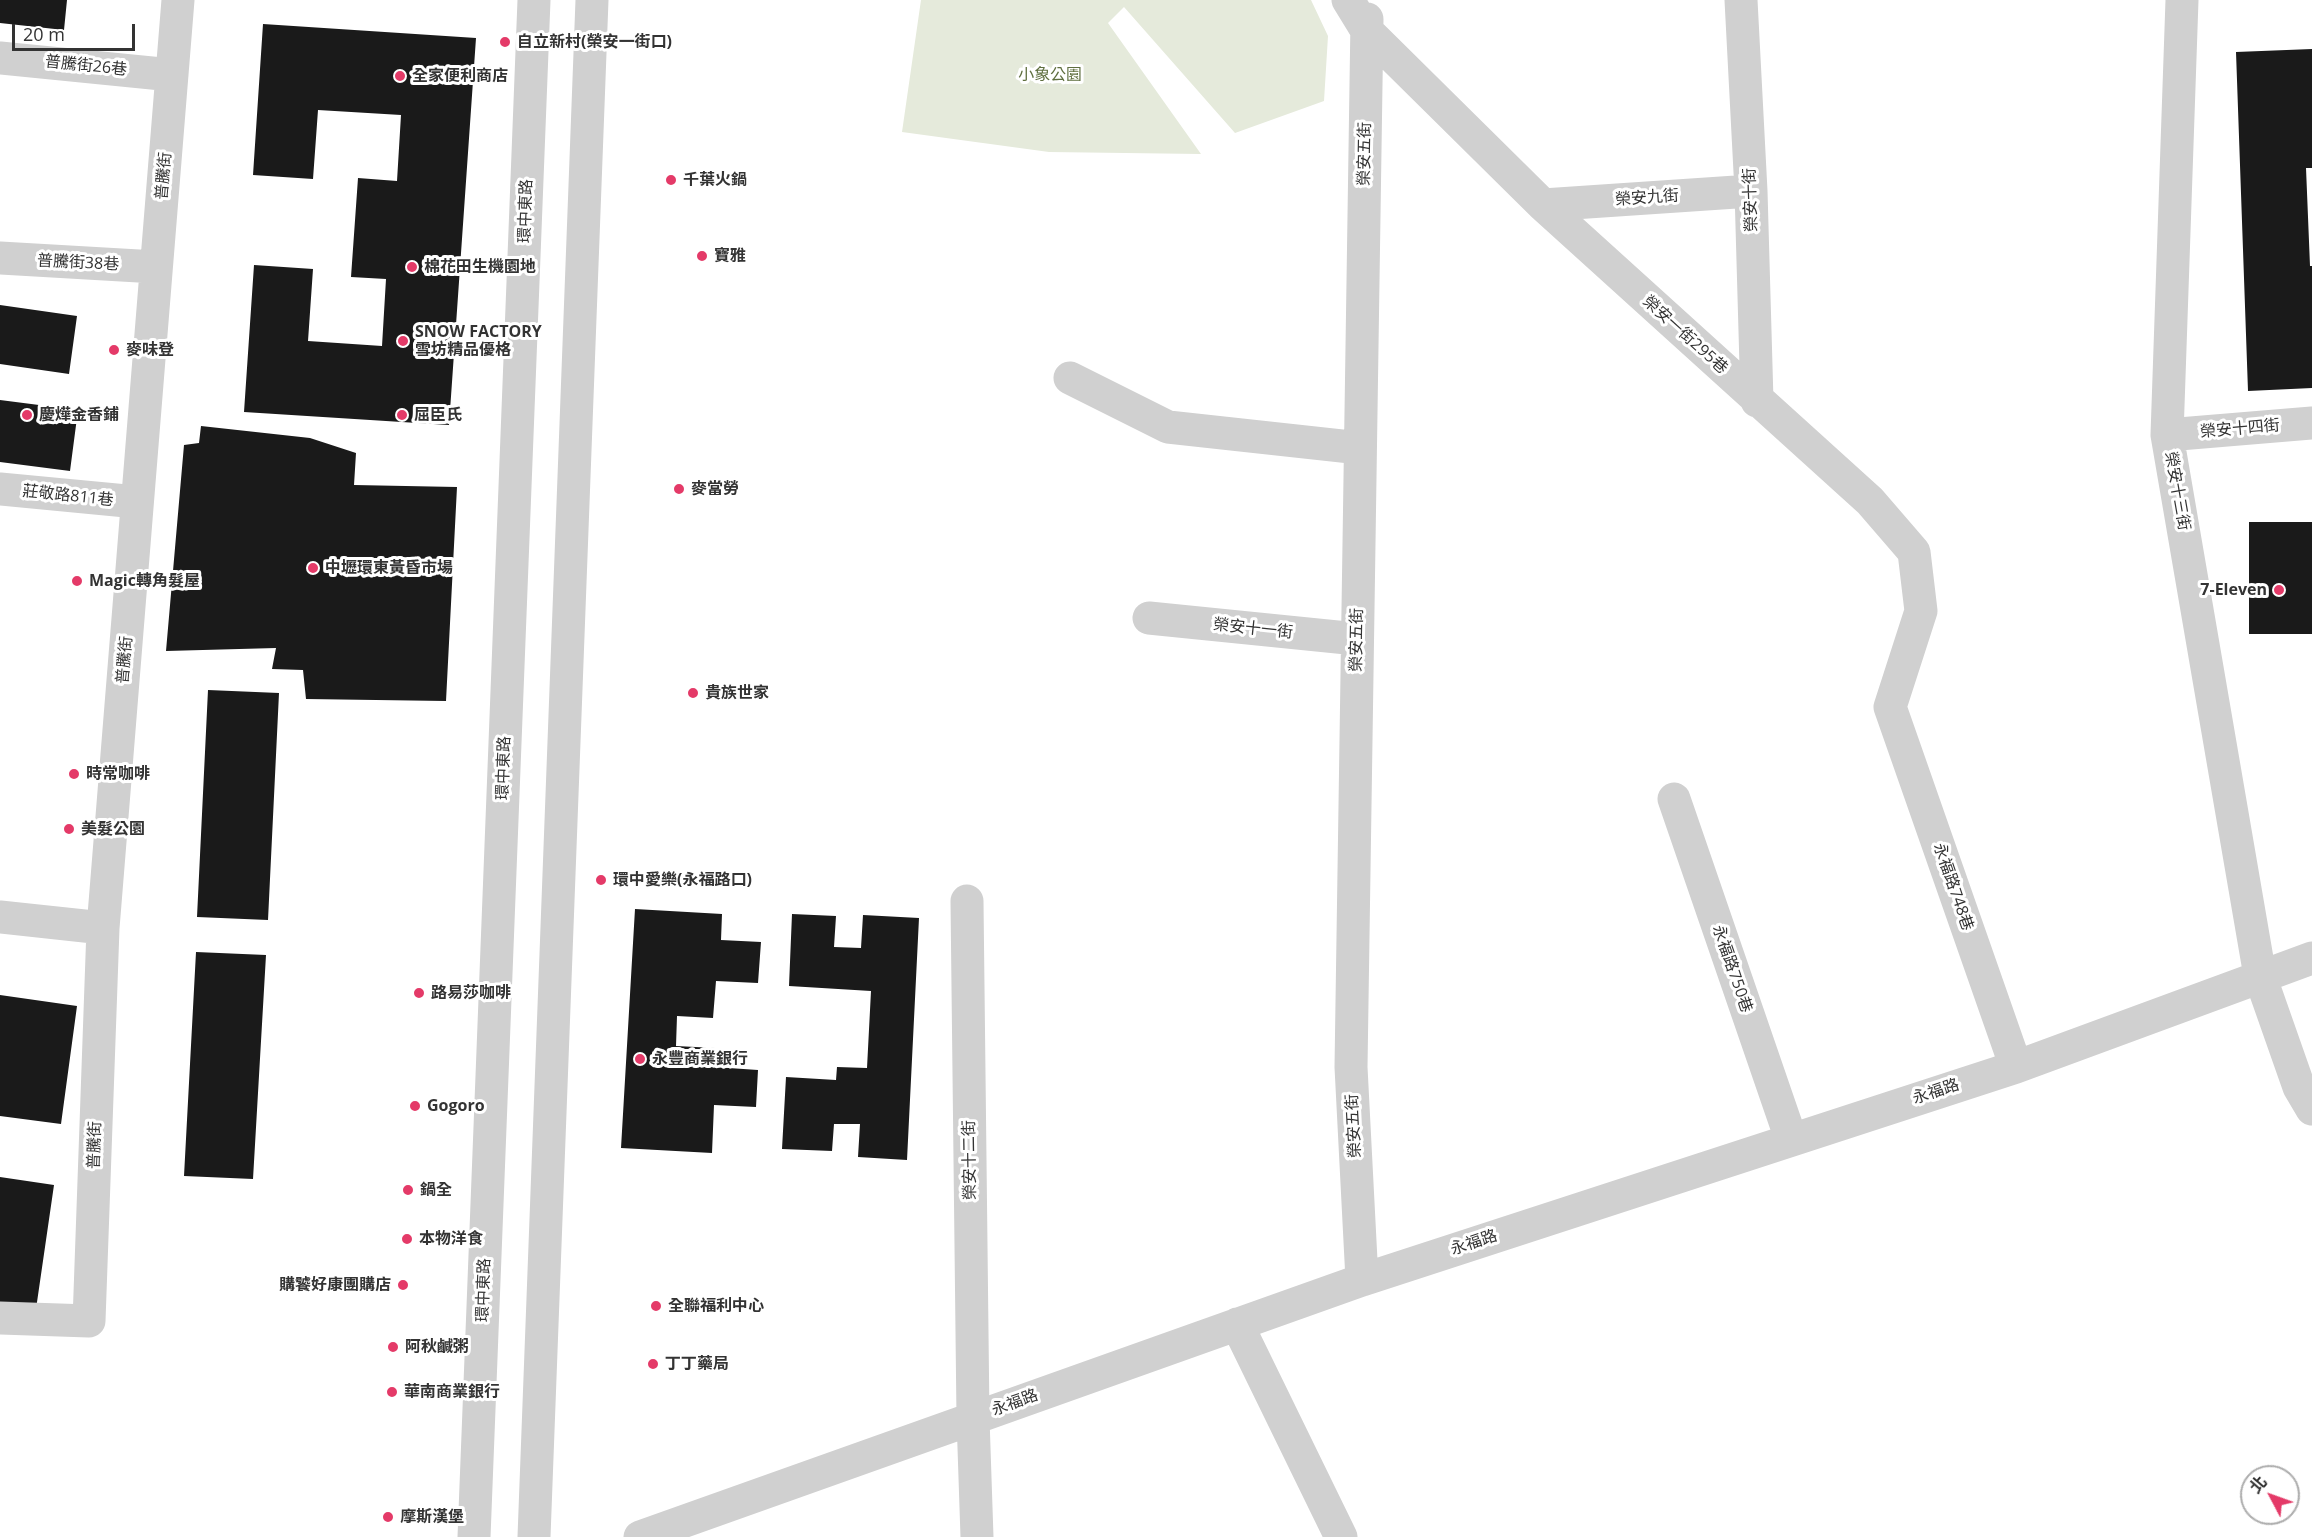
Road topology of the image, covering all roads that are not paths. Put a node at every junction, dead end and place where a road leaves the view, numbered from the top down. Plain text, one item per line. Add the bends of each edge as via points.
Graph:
1 (178, 0) edge
2 (534, 0) edge
3 (592, 0) edge
4 (1348, 0) edge
5 (1742, 0) edge
6 (2182, 0) edge
7 (1367, 16) edge
8 (0, 58) edge
9 (172, 75) junction
10 (1751, 191) junction
11 (1544, 205) junction
12 (0, 258) edge
13 (156, 267) junction
14 (1070, 378) dead end
15 (1757, 401) junction
16 (2312, 423) edge
17 (2168, 435) junction
18 (1360, 448) junction
19 (0, 489) edge
20 (137, 502) junction
21 (1149, 618) dead end
22 (1357, 639) junction
23 (1890, 707) joint
24 (1674, 799) dead end
25 (967, 902) dead end
26 (0, 917) edge
27 (103, 928) junction
28 (2312, 958) edge
29 (2260, 976) junction
30 (2016, 1066) junction
31 (2312, 1109) edge
32 (1791, 1139) junction
33 (1362, 1280) junction
34 (0, 1318) edge
35 (1237, 1324) junction
36 (973, 1418) junction
37 (474, 1537) edge
38 (534, 1537) edge
39 (640, 1537) edge
40 (977, 1537) edge
41 (1341, 1537) edge

1 - 9 street, 普騰街
2 - 37 street, 環中東路
3 - 38 street
4 - 7 street, 榮安一街295巷
5 - 10 street, 榮安十街
6 - 17 street, 榮安十三街
7 - 11 street, 榮安一街295巷
7 - 18 street, 榮安五街
8 - 9 street, 普騰街26巷
9 - 13 street, 普騰街
10 - 11 street, 榮安九街
10 - 15 street, 榮安十街
11 - 15 street, 榮安一街295巷
12 - 13 street, 普騰街38巷
13 - 20 street, 普騰街
14 - 18 street via 1168,427
15 - 23 street, 榮安一街295巷 via 1870,501 1914,552 1921,610
16 - 17 street, 榮安十四街
17 - 29 street, 榮安十三街
18 - 22 street, 榮安五街
19 - 20 street, 莊敬路811巷
20 - 27 street, 普騰街
21 - 22 street, 榮安十一街
22 - 33 street, 榮安五街 via 1351,1067
23 - 30 street, 永福路748巷
24 - 32 street, 永福路750巷
25 - 36 street, 榮安十二街
26 - 27 street
27 - 34 street, 普騰街 via 88,1321
28 - 29 street, 永福路
29 - 30 street, 永福路
29 - 31 street, 榮安十三街 via 2299,1087
30 - 32 street, 永福路
32 - 33 street, 永福路
33 - 35 street, 永福路
35 - 36 street, 永福路
35 - 41 street
36 - 39 street, 永福路
36 - 40 street, 榮安十二街

